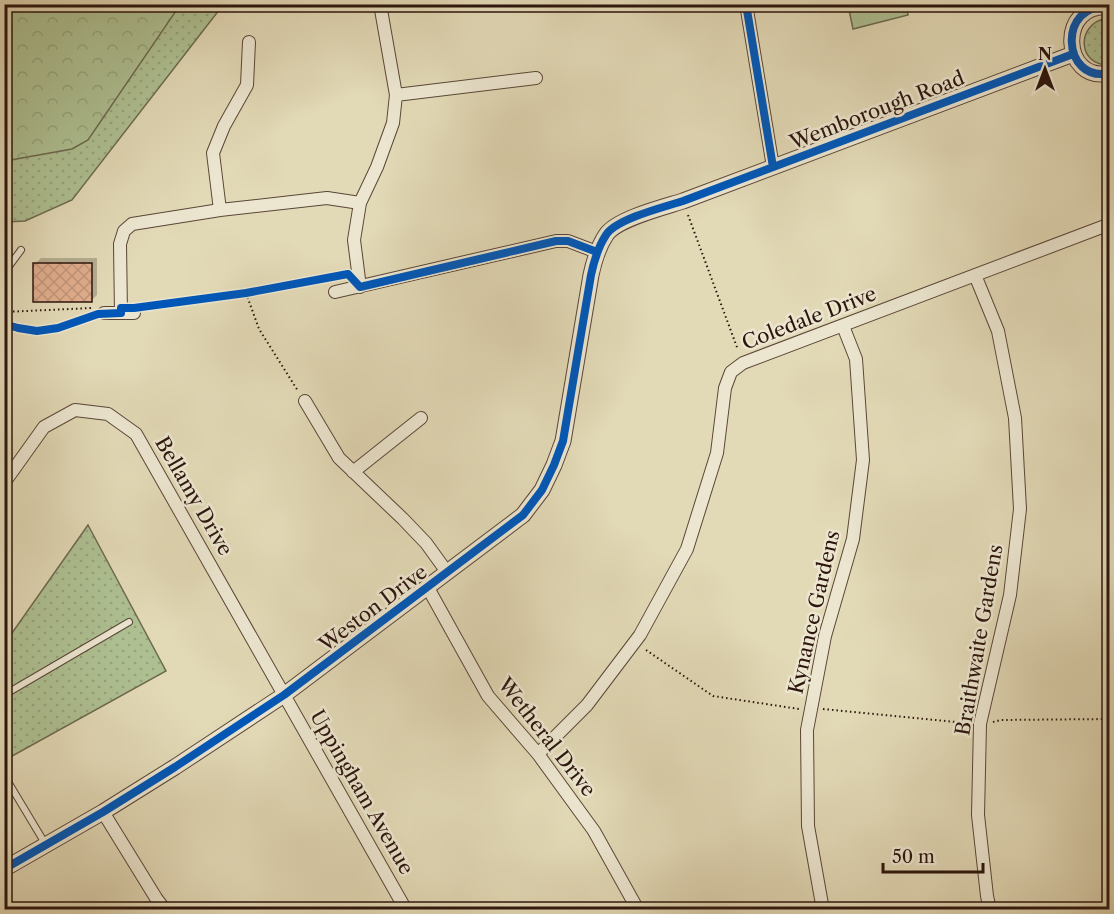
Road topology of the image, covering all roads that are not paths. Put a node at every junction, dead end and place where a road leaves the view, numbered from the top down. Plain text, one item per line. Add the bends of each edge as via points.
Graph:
1 (380, 4) edge
2 (746, 4) edge
3 (1099, 7) edge
4 (249, 42) dead end
5 (1073, 54) junction
6 (1110, 73) edge
7 (536, 78) dead end
8 (396, 95) junction
9 (773, 167) junction
10 (360, 203) junction
11 (220, 210) junction
12 (1110, 224) edge
13 (21, 250) dead end
14 (597, 252) junction
15 (4, 273) edge
16 (975, 275) junction
17 (360, 287) junction
18 (335, 292) dead end
19 (101, 310) road end
20 (843, 326) junction
21 (305, 401) road end
22 (421, 418) dead end
23 (353, 472) junction
24 (4, 483) edge
25 (447, 572) junction
26 (428, 588) junction
27 (129, 622) dead end
28 (284, 694) junction
29 (4, 695) edge
30 (538, 754) junction
31 (4, 775) edge
32 (104, 812) junction
33 (46, 845) junction
34 (4, 869) edge
35 (165, 909) edge
36 (406, 909) edge
37 (638, 909) edge
38 (823, 909) edge
39 (990, 909) edge

1 - 8 street
2 - 9 street
3 - 5 street via 1077,20 1072,30
4 - 11 street via 247,85 213,153
5 - 6 street via 1092,72
5 - 9 street, Wemborough Road
7 - 8 street
8 - 10 street via 393,123
9 - 14 street, Wemborough Road via 626,221 607,232
10 - 11 street via 327,198
10 - 17 street via 354,240
11 - 19 street via 132,224 124,231 120,244 133,311
12 - 16 street, Coledale Drive
13 - 15 lane
14 - 17 street via 568,241 556,241
14 - 25 street, Weston Drive via 563,441 554,465 523,515
16 - 20 street, Coledale Drive
16 - 39 street, Braithwaite Gardens via 998,331 1015,418 1020,509 1010,595 980,724 978,815
17 - 18 street
20 - 30 street, Coledale Drive via 743,363 731,372 725,388 717,453 687,549 635,642 587,705
20 - 38 street, Kynance Gardens via 856,359 863,460 853,539 825,636 807,730 808,826
21 - 23 street via 339,458
22 - 23 street
23 - 25 street via 426,543
24 - 28 street, Bellamy Drive via 44,426 75,410 108,414 136,434
25 - 26 street, Weston Drive
26 - 28 street, Weston Drive
26 - 30 street, Wetheral Drive via 488,696
27 - 29 lane
28 - 32 street, Weston Drive
28 - 36 street, Uppingham Avenue
30 - 37 street, Wetheral Drive via 594,831
31 - 33 lane
32 - 33 street, Weston Drive
32 - 35 street
33 - 34 street, Weston Drive

